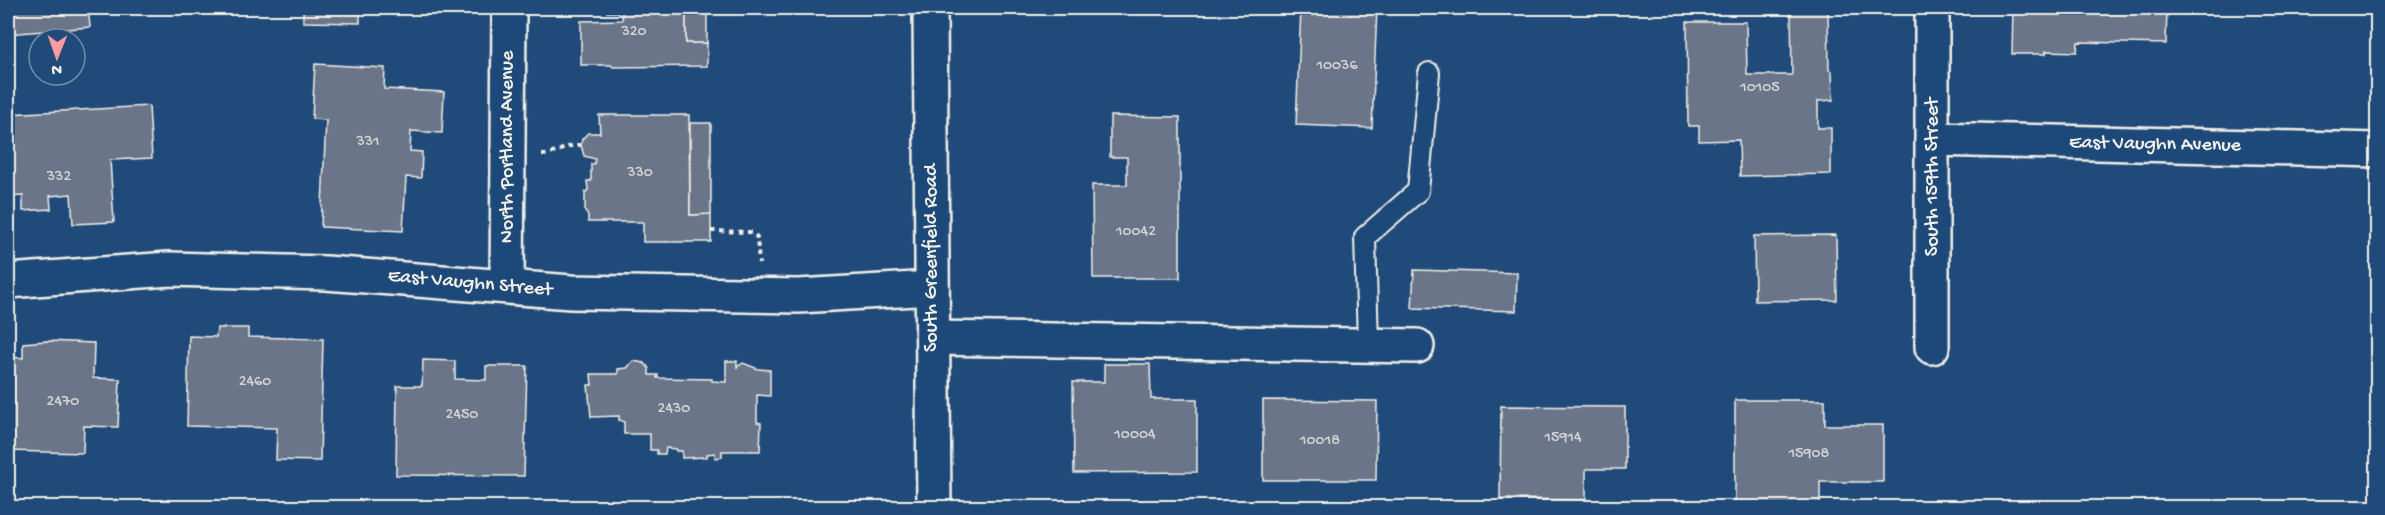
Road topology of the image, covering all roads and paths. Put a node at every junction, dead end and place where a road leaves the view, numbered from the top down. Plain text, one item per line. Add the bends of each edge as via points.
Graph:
1 (509, 8) edge
2 (930, 8) edge
3 (1932, 8) edge
4 (1429, 73) dead end
5 (1933, 139) junction
6 (581, 145) dead end
7 (2378, 150) edge
8 (508, 154) junction
9 (711, 231) dead end
10 (8, 281) edge
11 (507, 286) junction
12 (932, 288) junction
13 (758, 295) junction
14 (933, 338) junction
15 (1368, 345) junction
16 (1417, 346) dead end
17 (1932, 347) dead end
18 (934, 507) edge

1 - 8 street, North Portland Avenue
2 - 12 street, South Greenfield Road
3 - 5 street, South 159th Street
4 - 15 lane via 1418,191 1365,237
5 - 7 street, East Vaughn Avenue
5 - 17 street, South 159th Street
6 - 8 path via 573,144 551,155
8 - 11 street, North Portland Avenue
9 - 13 path via 750,232 757,237
10 - 11 street, East Vaughn Street via 169,268 326,273
11 - 13 street, East Vaughn Street via 571,292
12 - 13 street, East Vaughn Street
12 - 14 street, South Greenfield Road
14 - 15 street
14 - 18 street, South Greenfield Road
15 - 16 street

